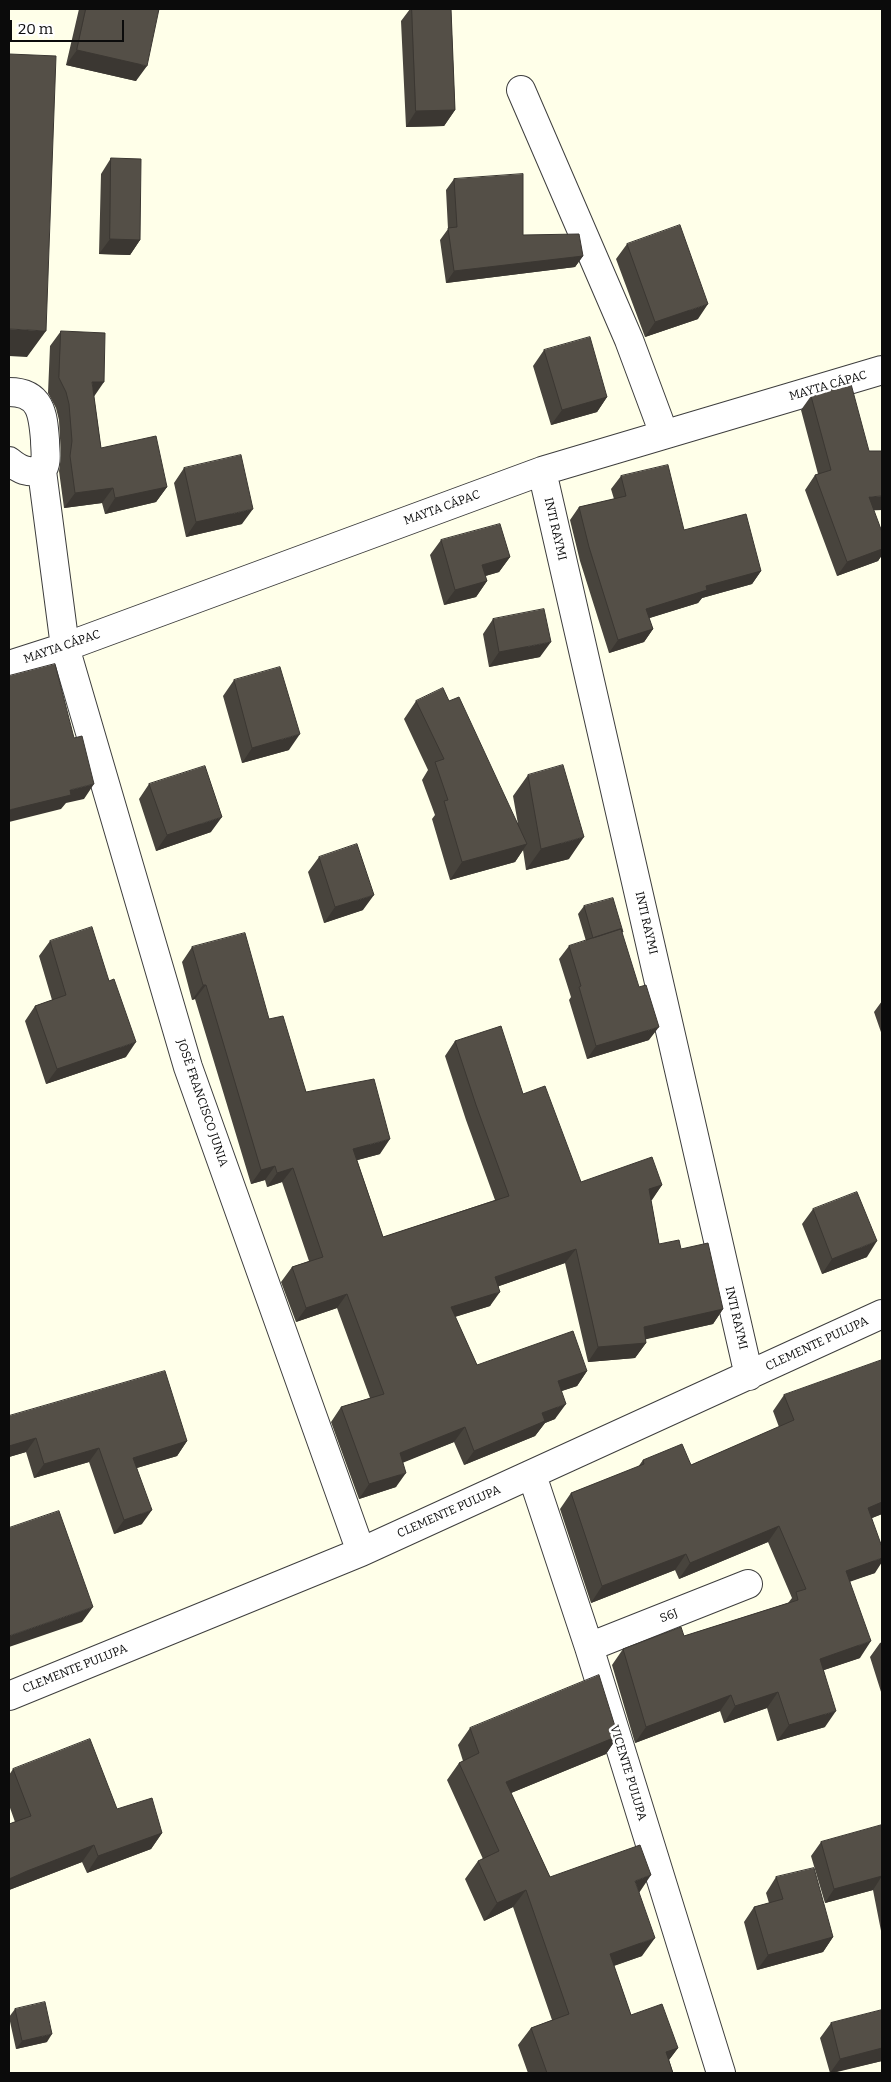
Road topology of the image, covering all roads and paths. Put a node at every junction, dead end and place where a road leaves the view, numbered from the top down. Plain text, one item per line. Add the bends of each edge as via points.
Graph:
1 (520, 90) dead end
2 (882, 370) edge
3 (9, 392) edge
4 (664, 434) junction
5 (9, 461) edge
6 (42, 471) junction
7 (542, 471) junction
8 (65, 646) junction
9 (9, 664) edge
10 (882, 1314) edge
11 (749, 1376) junction
12 (532, 1475) junction
13 (361, 1552) junction
14 (748, 1584) dead end
15 (589, 1647) junction
16 (9, 1696) edge
17 (721, 2073) edge

1 - 4 street via 629,340
2 - 4 street, MAYTA CÁPAC
3 - 6 street, JOSÉ FRANCISCO JUNIA via 20,392 35,401 43,415 46,464
4 - 7 street, MAYTA CÁPAC
5 - 6 street via 29,473
6 - 8 street, JOSÉ FRANCISCO JUNIA
7 - 8 street, MAYTA CÁPAC
7 - 11 street, INTI RAYMI
8 - 9 street, MAYTA CÁPAC
8 - 13 street, JOSÉ FRANCISCO JUNIA via 188,1067
10 - 11 street, CLEMENTE PULUPA
11 - 12 street, CLEMENTE PULUPA
12 - 13 street, CLEMENTE PULUPA
12 - 15 street, VICENTE PULUPA
13 - 16 street, CLEMENTE PULUPA
14 - 15 street, S6J
15 - 17 street, VICENTE PULUPA

